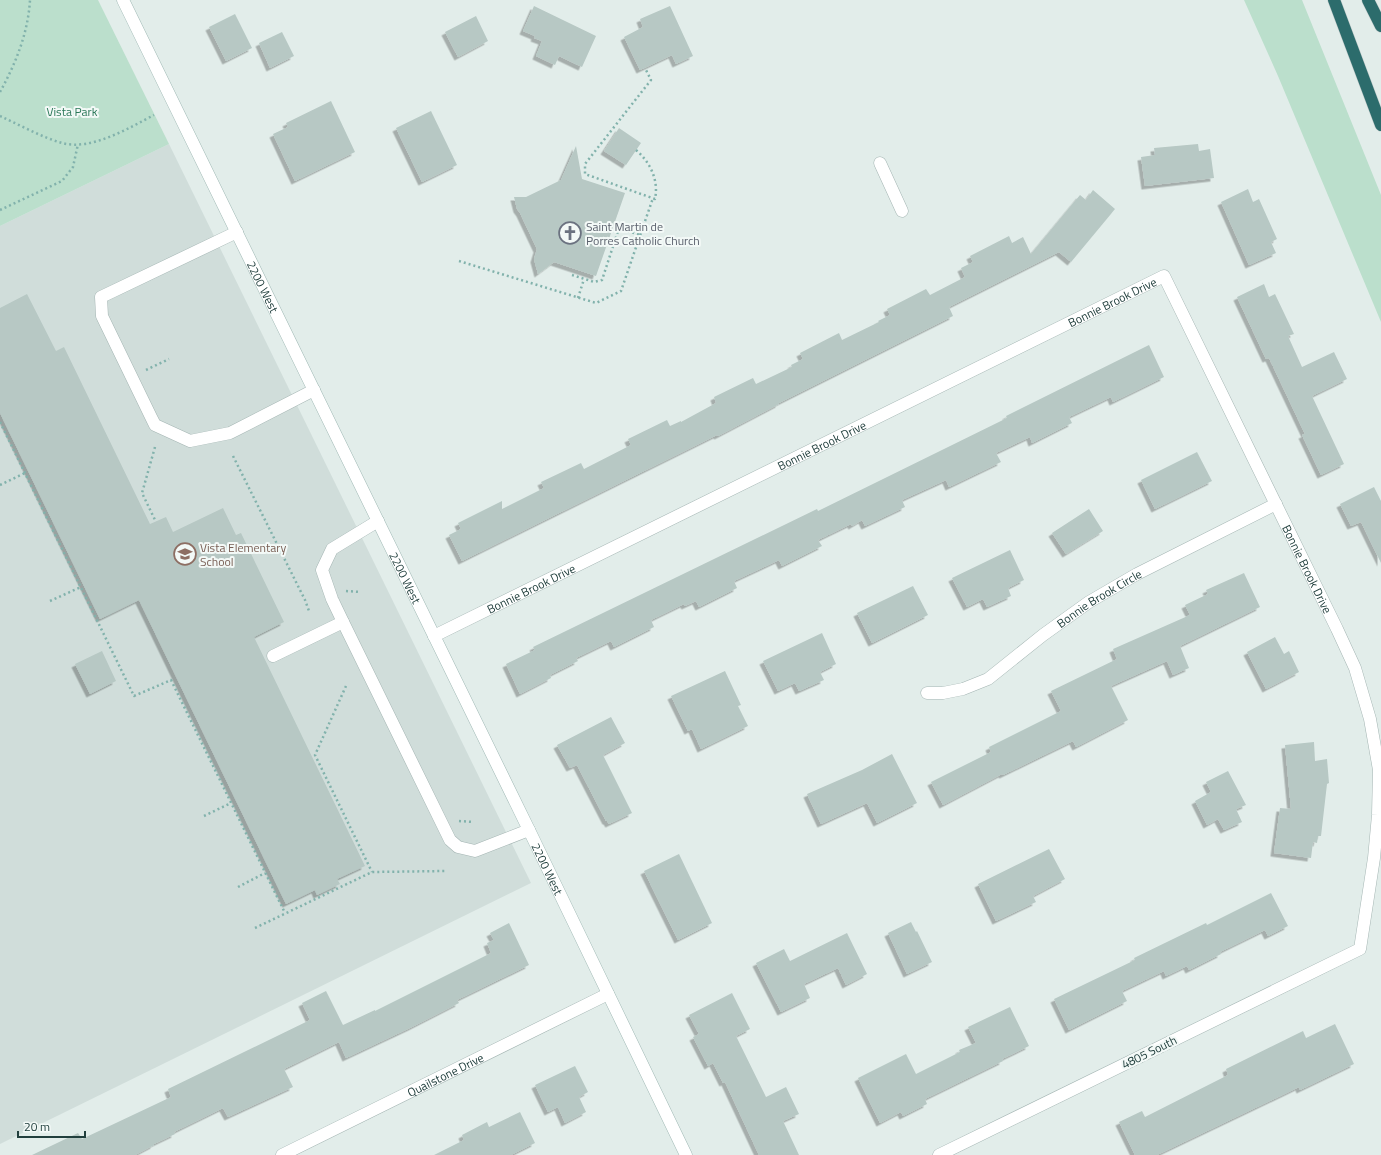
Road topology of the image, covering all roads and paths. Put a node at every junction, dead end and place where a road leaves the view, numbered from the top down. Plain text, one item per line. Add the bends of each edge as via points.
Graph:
1 (30, 0) edge
2 (123, 0) edge
3 (1334, 0) edge
4 (1368, 0) edge
5 (1381, 26) edge
6 (645, 68) dead end
7 (0, 92) edge
8 (154, 115) dead end
9 (0, 116) edge
10 (1381, 125) edge
11 (78, 144) junction
12 (636, 150) dead end
13 (880, 163) dead end
14 (653, 198) junction
15 (0, 210) edge
16 (902, 211) dead end
17 (237, 232) junction
18 (640, 235) junction
19 (459, 261) dead end
20 (572, 275) dead end
21 (584, 279) junction
22 (578, 298) junction
23 (168, 359) dead end
24 (150, 377) dead end
25 (314, 390) junction
26 (0, 422) edge
27 (155, 447) dead end
28 (233, 456) dead end
29 (25, 473) junction
30 (0, 485) edge
31 (1276, 504) junction
32 (378, 521) junction
33 (156, 522) dead end
34 (81, 587) junction
35 (341, 590) dead end
36 (360, 592) dead end
37 (50, 601) dead end
38 (309, 611) dead end
39 (343, 622) junction
40 (434, 636) junction
41 (273, 656) dead end
42 (346, 686) dead end
43 (928, 693) dead end
44 (231, 803) junction
45 (204, 816) dead end
46 (452, 821) dead end
47 (473, 822) dead end
48 (529, 830) junction
49 (446, 871) dead end
50 (372, 872) junction
51 (265, 873) junction
52 (238, 887) dead end
53 (285, 914) junction
54 (254, 928) dead end
55 (1360, 949) joint
56 (608, 994) junction
57 (282, 1155) edge
58 (686, 1155) edge
59 (939, 1155) edge

1 - 7 path via 26,32
2 - 17 street, 2200 West
3 - 10 highway
4 - 5 highway
6 - 14 path via 651,80 585,164 585,174
8 - 11 path via 102,140
9 - 11 path via 63,143
11 - 15 path via 73,167 62,181
12 - 14 path via 647,162 656,181 656,199
13 - 16 street
14 - 18 path
17 - 25 street, 2200 West
17 - 25 street via 101,298 102,316 151,418 155,425 190,441 230,434
18 - 21 path via 619,228 602,280 594,282
18 - 22 path via 621,292 596,303
19 - 22 path
20 - 21 path
21 - 22 path
23 - 24 path via 146,370
25 - 32 street, 2200 West
26 - 29 path
27 - 33 path via 142,493
28 - 38 path
29 - 30 path
29 - 34 path
31 - 40 street, Bonnie Brook Drive via 1164,276
31 - 43 street, Bonnie Brook Circle via 1137,574 1089,602 988,679 963,689
31 - 55 street, Bonnie Brook Drive via 1337,629 1354,668 1370,718 1379,770 1378,815
32 - 39 street via 332,549 322,570
32 - 40 street, 2200 West
34 - 37 path
34 - 44 path via 134,696 171,680
35 - 36 path
39 - 41 street
39 - 48 street via 450,840 458,847 475,851
40 - 48 street, 2200 West
42 - 50 path via 315,755
44 - 45 path
44 - 51 path
46 - 47 path
48 - 56 street, 2200 West
49 - 50 path
50 - 53 path
51 - 52 path
51 - 53 path
53 - 54 path
55 - 59 street, 4805 South
56 - 57 street, Quailstone Drive
56 - 58 street, 2200 West

